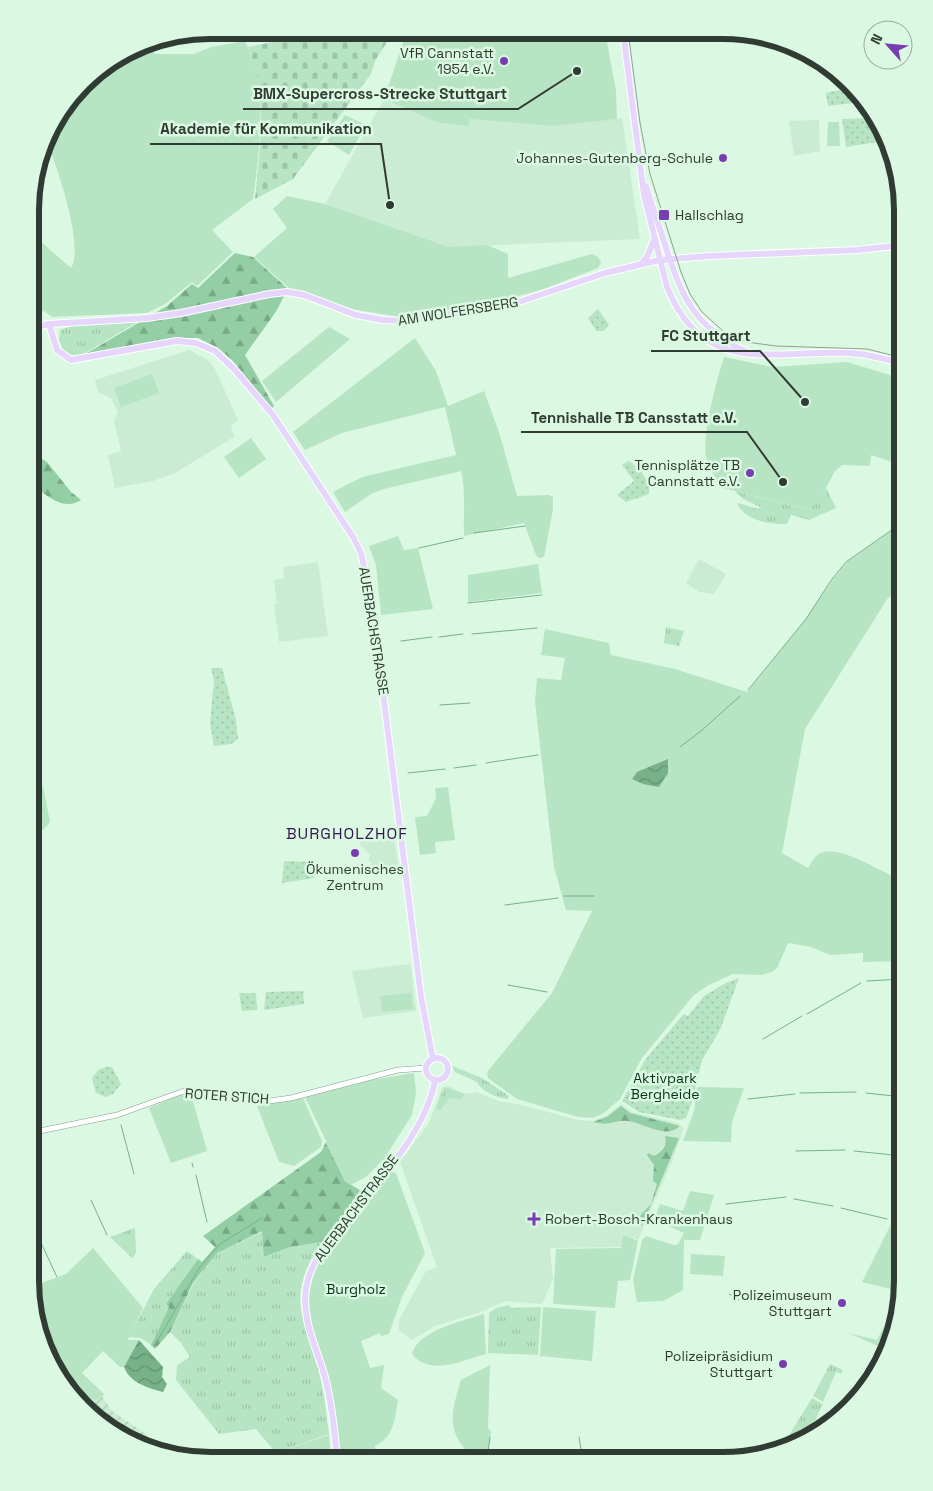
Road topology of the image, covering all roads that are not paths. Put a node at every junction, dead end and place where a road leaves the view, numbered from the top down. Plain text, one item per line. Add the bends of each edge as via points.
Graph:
1 (624, 39) edge
2 (642, 170) junction
3 (655, 239) junction
4 (894, 246) edge
5 (669, 259) junction
6 (660, 260) junction
7 (640, 265) junction
8 (49, 324) junction
9 (39, 326) edge
10 (750, 354) junction
11 (894, 362) edge
12 (433, 1059) junction
13 (426, 1068) junction
14 (435, 1080) junction
15 (39, 1131) edge
16 (336, 1452) edge

1 - 2 main road
2 - 3 main road via 644,195
2 - 5 main road
3 - 6 main road
3 - 7 main road
4 - 5 main road
5 - 6 main road
5 - 10 main road via 677,283 694,312 726,341
6 - 7 main road, AM WOLFERSBERG
6 - 10 main road via 672,300 692,328 722,348
7 - 8 main road, AM WOLFERSBERG via 513,304 406,321 356,315 304,295 287,292 147,318
8 - 9 main road, AM WOLFERSBERG
8 - 12 main road, AUERBACHSTRASSE via 57,350 72,360 177,341 196,343 215,351 273,415 353,537 362,555 371,597 421,997
10 - 11 main road via 852,354
12 - 13 main road
12 - 14 main road via 443,1060 448,1067 444,1078
13 - 14 main road via 427,1075
13 - 15 street, ROTER STICH via 398,1070 269,1101 184,1091 117,1114
14 - 16 main road, AUERBACHSTRASSE via 430,1102 419,1122 322,1250 308,1280 306,1315 328,1390

